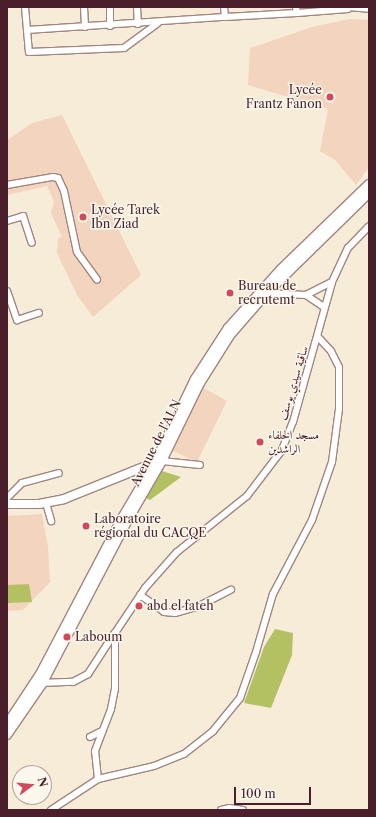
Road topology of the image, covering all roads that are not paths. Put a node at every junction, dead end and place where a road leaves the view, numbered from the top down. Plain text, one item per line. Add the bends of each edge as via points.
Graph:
1 (24, 7) edge
2 (84, 7) edge
3 (110, 7) edge
4 (136, 7) edge
5 (224, 7) edge
6 (348, 8) edge
7 (369, 9) edge
8 (297, 10) edge
9 (225, 17) junction
10 (158, 23) junction
11 (138, 24) junction
12 (110, 26) junction
13 (85, 27) junction
14 (27, 30) junction
15 (369, 184) edge
16 (7, 185) edge
17 (369, 193) edge
18 (7, 221) edge
19 (369, 226) edge
20 (32, 243) dead end
21 (97, 280) dead end
22 (332, 282) junction
23 (7, 291) edge
24 (263, 293) junction
25 (306, 295) junction
26 (324, 307) junction
27 (39, 313) dead end
28 (318, 337) junction
29 (159, 462) junction
30 (200, 466) dead end
31 (59, 473) dead end
32 (7, 498) edge
33 (46, 503) junction
34 (7, 504) edge
35 (51, 521) dead end
36 (231, 590) dead end
37 (140, 595) junction
38 (115, 633) junction
39 (39, 683) junction
40 (7, 724) edge
41 (102, 731) junction
42 (7, 735) edge
43 (90, 737) dead end
44 (98, 779) junction
45 (51, 810) edge
46 (221, 810) edge
47 (243, 810) edge

1 - 14 street
2 - 13 street
3 - 12 street
4 - 11 street
5 - 9 street
6 - 7 street
6 - 8 street
8 - 9 street
9 - 10 street
10 - 11 street
10 - 14 street via 124,48 29,52
11 - 12 street
12 - 13 street
13 - 14 street
15 - 24 main road
16 - 21 street via 58,178 64,191 77,252
17 - 24 main road
18 - 20 street via 23,216
19 - 22 street, ساقية سيدي يوسف via 348,248
22 - 25 street
22 - 26 street, ساقية سيدي يوسف
23 - 27 street via 16,320
24 - 25 street
24 - 29 main road via 228,328 207,359
25 - 26 street
26 - 28 street, ساقية سيدي يوسف
28 - 37 street, ساقية سيدي يوسف via 293,422 282,450 268,471 247,496 177,552
28 - 44 street via 331,351 338,367 340,386 336,435 324,492 273,594 240,698 213,731 184,754 154,766
29 - 30 street
29 - 33 main road via 89,490
29 - 39 main road via 122,518
31 - 32 street via 22,483
33 - 34 main road via 18,506
33 - 35 street
36 - 37 street via 199,606 175,613 164,612
37 - 38 street, ساقية سيدي يوسف
38 - 39 street, ساقية سيدي يوسف via 88,674 73,682
38 - 41 street via 116,689
39 - 40 main road
39 - 42 main road
41 - 43 street
41 - 44 street via 95,751
44 - 45 street
46 - 47 street

